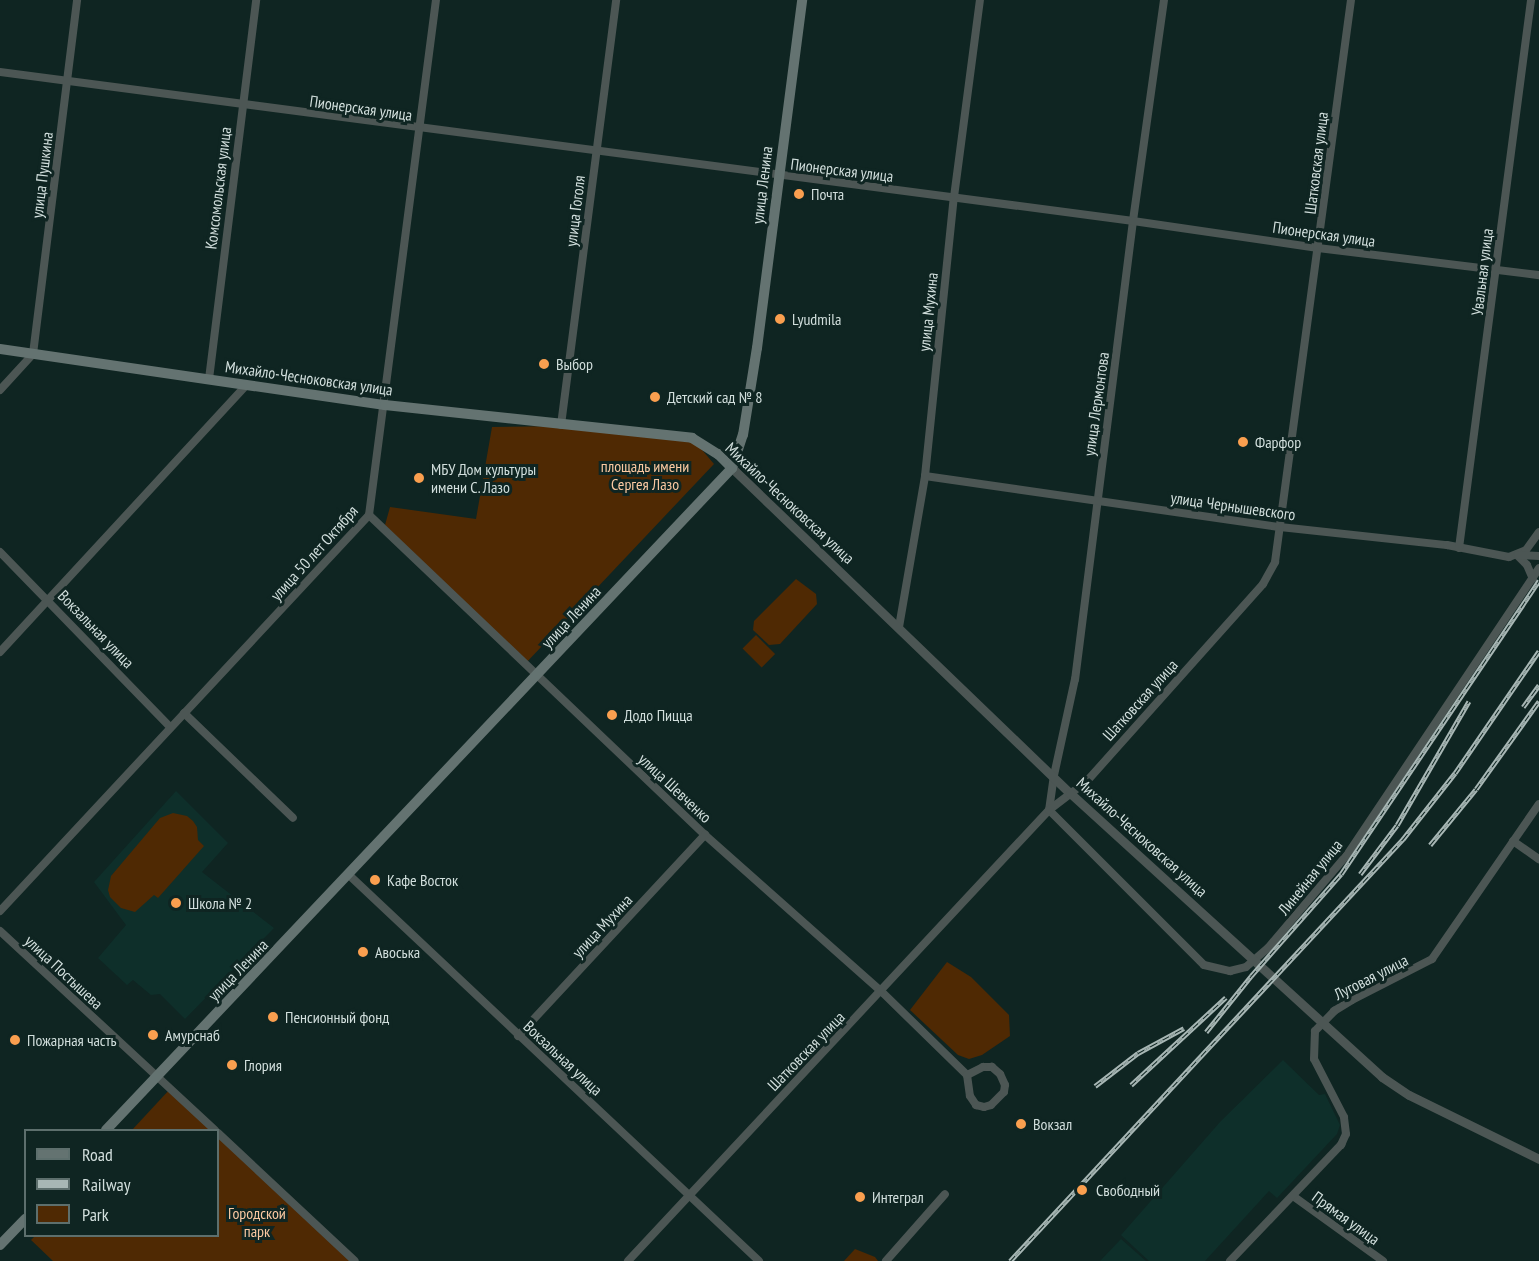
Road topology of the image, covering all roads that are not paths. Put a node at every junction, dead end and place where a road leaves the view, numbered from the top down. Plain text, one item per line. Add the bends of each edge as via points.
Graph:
1 (77, 0) edge
2 (256, 0) edge
3 (436, 0) edge
4 (616, 0) edge
5 (802, 0) edge
6 (980, 0) edge
7 (1164, 0) edge
8 (1351, 0) edge
9 (1531, 0) edge
10 (0, 72) edge
11 (68, 80) junction
12 (241, 105) junction
13 (420, 129) junction
14 (596, 149) junction
15 (778, 176) junction
16 (954, 197) junction
17 (1133, 220) junction
18 (1318, 248) junction
19 (1496, 269) junction
20 (1539, 275) edge
21 (0, 349) edge
22 (33, 354) junction
23 (209, 379) junction
24 (246, 385) junction
25 (0, 390) edge
26 (385, 405) junction
27 (561, 425) junction
28 (732, 468) junction
29 (925, 476) junction
30 (1096, 500) junction
31 (369, 515) junction
32 (1280, 527) junction
33 (1539, 532) edge
34 (1459, 548) junction
35 (0, 552) edge
36 (1517, 555) junction
37 (1539, 556) edge
38 (1539, 568) edge
39 (1533, 579) junction
40 (48, 599) junction
41 (898, 627) junction
42 (0, 652) edge
43 (537, 676) junction
44 (184, 713) junction
45 (170, 727) junction
46 (1054, 775) junction
47 (1070, 793) junction
48 (1539, 804) edge
49 (1049, 810) junction
50 (293, 818) dead end
51 (705, 835) junction
52 (1513, 841) junction
53 (1539, 859) edge
54 (349, 875) junction
55 (0, 910) edge
56 (0, 931) edge
57 (882, 992) junction
58 (518, 1036) junction
59 (967, 1075) junction
60 (156, 1077) junction
61 (108, 1129) edge
62 (213, 1129) edge
63 (219, 1135) edge
64 (1539, 1159) edge
65 (945, 1194) dead end
66 (692, 1196) junction
67 (1293, 1196) junction
68 (24, 1220) edge
69 (0, 1245) edge
70 (355, 1261) edge
71 (628, 1261) edge
72 (759, 1261) edge
73 (886, 1261) edge
74 (1230, 1261) edge
75 (1383, 1261) edge

1 - 11 street, улица Пушкина
2 - 12 street, Комсомольская улица
3 - 13 street, улица 50 лет Октября
4 - 14 street, улица Гоголя
5 - 15 main road, улица Ленина
6 - 16 street, улица Мухина
7 - 17 street, улица Лермонтова
8 - 18 street, Шатковская улица
9 - 19 street, Увальная улица
10 - 11 street, Пионерская улица
11 - 12 street, Пионерская улица
11 - 22 street, улица Пушкина
12 - 13 street, Пионерская улица
12 - 23 street, Комсомольская улица
13 - 14 street, Пионерская улица
13 - 26 street, улица 50 лет Октября
14 - 15 street, Пионерская улица
14 - 27 street, улица Гоголя
15 - 16 street, Пионерская улица
15 - 28 main road, улица Ленина via 757,348 743,435
16 - 17 street, Пионерская улица
16 - 29 street, улица Мухина
17 - 18 street, Пионерская улица
17 - 30 street, улица Лермонтова
18 - 19 street, Пионерская улица
18 - 32 street, Шатковская улица
19 - 20 street, Пионерская улица
19 - 34 street, Увальная улица
21 - 22 main road, Михайло-Чесноковская улица
22 - 23 main road, Михайло-Чесноковская улица
22 - 25 street
23 - 24 main road, Михайло-Чесноковская улица
24 - 26 main road, Михайло-Чесноковская улица
24 - 40 street
26 - 27 main road, Михайло-Чесноковская улица
26 - 31 street, улица 50 лет Октября
27 - 28 main road, Михайло-Чесноковская улица via 692,438
28 - 41 street, Михайло-Чесноковская улица
28 - 43 main road, улица Ленина
29 - 30 street, улица Чернышевского
29 - 41 street, улица Мухина
30 - 32 street, улица Чернышевского
30 - 46 street, улица Лермонтова via 1075,679
31 - 43 street, улица Шевченко
31 - 44 street, улица 50 лет Октября
32 - 34 street, улица Чернышевского
32 - 47 street, Шатковская улица via 1275,562 1263,584 1087,781
33 - 36 street
34 - 36 street, улица Чернышевского
35 - 40 street, Вокзальная улица
36 - 37 street, улица Чернышевского
36 - 39 street
38 - 39 street, Линейная улица
39 - 49 street, Линейная улица via 1347,855 1283,932 1246,967 1230,971 1203,965
40 - 42 street
40 - 45 street, Вокзальная улица
41 - 46 street, Михайло-Чесноковская улица
43 - 51 street, улица Шевченко
43 - 54 main road, улица Ленина
44 - 45 street, улица 50 лет Октября
44 - 50 street
45 - 55 street, улица 50 лет Октября
46 - 47 street, Михайло-Чесноковская улица
46 - 49 street, улица Лермонтова
47 - 49 street, Шатковская улица
47 - 64 street, Михайло-Чесноковская улица via 1353,1050 1409,1095
48 - 52 street, Луговая улица
49 - 57 street, Шатковская улица
51 - 57 street, улица Шевченко
51 - 58 street, улица Мухина
52 - 53 street
52 - 67 street, Луговая улица via 1432,959 1334,1011 1315,1031 1314,1059 1344,1117 1346,1134 1341,1145
54 - 58 street, Вокзальная улица
54 - 60 main road, улица Ленина
56 - 60 street, улица Постышева
57 - 59 street, улица Шевченко
57 - 66 street, Шатковская улица
58 - 66 street, Вокзальная улица
59 - 59 street, улица Шевченко via 976,1105 991,1105 1004,1092 1000,1074 992,1067
60 - 61 main road, улица Ленина
60 - 62 street, улица Постышева
63 - 70 street, улица Постышева
65 - 73 street
66 - 71 street, Шатковская улица
66 - 72 street, Вокзальная улица
67 - 74 street, Луговая улица
67 - 75 street, Прямая улица
68 - 69 main road

